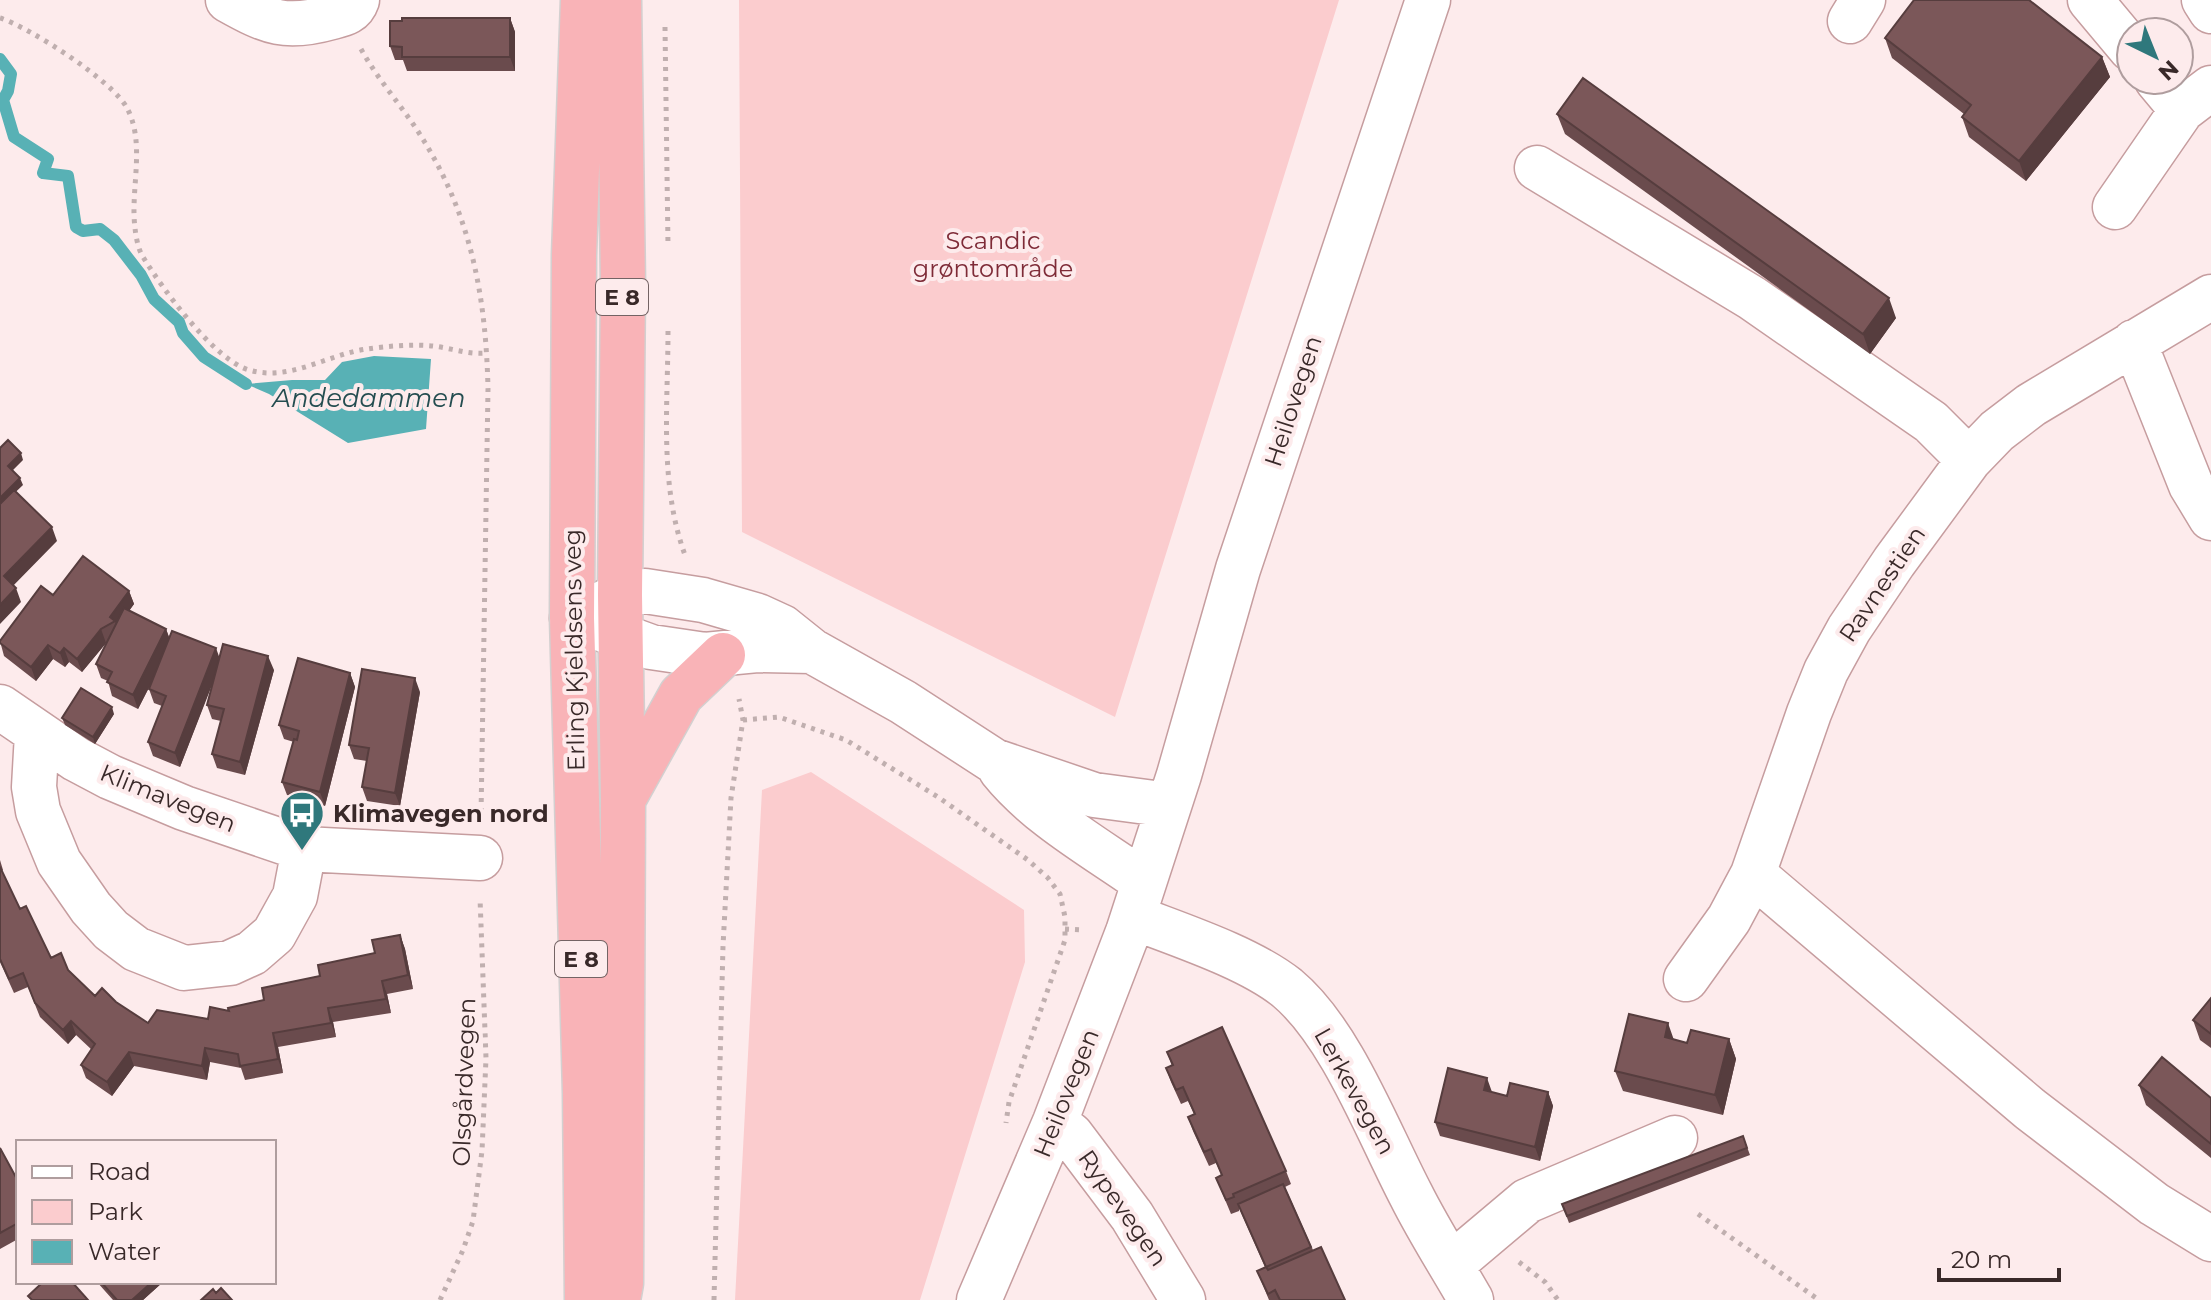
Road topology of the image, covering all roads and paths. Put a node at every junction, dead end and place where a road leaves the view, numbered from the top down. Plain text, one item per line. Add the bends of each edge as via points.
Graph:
1 (228, 0) edge
2 (583, 0) edge
3 (619, 0) edge
4 (1428, 0) edge
5 (2090, 0) edge
6 (2204, 0) edge
7 (357, 3) edge
8 (2211, 11) edge
9 (665, 13) dead end
10 (0, 18) edge
11 (2115, 30) edge
12 (2181, 96) edge
13 (1537, 168) dead end
14 (2115, 207) dead end
15 (668, 251) dead end
16 (2211, 297) edge
17 (668, 326) dead end
18 (2134, 342) junction
19 (487, 353) junction
20 (1969, 460) junction
21 (2211, 518) edge
22 (690, 567) dead end
23 (620, 615) junction
24 (572, 618) junction
25 (812, 651) junction
26 (723, 655) junction
27 (739, 698) dead end
28 (0, 707) edge
29 (743, 720) junction
30 (37, 734) junction
31 (994, 761) junction
32 (623, 799) junction
33 (1169, 805) junction
34 (304, 849) junction
35 (480, 858) junction
36 (1753, 874) junction
37 (1139, 900) junction
38 (1686, 979) dead end
39 (1055, 1122) junction
40 (1006, 1127) dead end
41 (1675, 1138) dead end
42 (1698, 1214) dead end
43 (1486, 1237) junction
44 (2211, 1239) edge
45 (1461, 1283) edge
46 (440, 1300) edge
47 (587, 1300) edge
48 (618, 1300) edge
49 (714, 1300) edge
50 (979, 1300) edge
51 (1183, 1300) edge
52 (1558, 1300) edge
53 (1819, 1300) edge

1 - 7 street via 254,15 302,25 345,14
2 - 24 highway, Erling Kjeldsens veg / E 8 via 574,255
3 - 23 highway, Erling Kjeldsens veg / E 8
4 - 33 street, Heilovegen via 1238,569
5 - 11 street
6 - 8 street
7 - 19 path, Olsgårdvegen via 359,45 427,145 466,229 479,280
9 - 15 path
10 - 19 path via 66,54 118,94 129,111 137,151 135,230 141,254 221,355 249,370 280,372 365,349 430,346
12 - 14 street
13 - 20 street via 1752,298 1931,422
16 - 18 street, Ravnestien
17 - 22 path via 670,506
18 - 20 street, Ravnestien via 2031,405
18 - 21 street via 2191,485
19 - 35 path, Olsgårdvegen
20 - 36 street, Ravnestien via 1849,629 1809,713
23 - 24 street
23 - 25 street via 645,591 718,604 782,627
23 - 26 street via 651,647
23 - 32 highway, Erling Kjeldsens veg / E 8
24 - 47 highway, Erling Kjeldsens veg / E 8
25 - 26 street
25 - 31 street
26 - 32 highway, E 8 via 681,695
27 - 29 path
28 - 30 street, Klimavegen
29 - 40 path via 779,717 846,740 1028,860 1060,894 1065,940 1009,1102
29 - 49 path via 727,854
30 - 34 street, Klimavegen via 110,777
30 - 34 street via 38,811 59,862 91,908 136,949 184,968 230,963 252,953 274,934 295,896
31 - 33 street via 1094,795
31 - 37 street via 1014,786
32 - 48 highway, Erling Kjeldsens veg / E 8
33 - 37 street, Heilovegen
34 - 35 street, Klimavegen
35 - 46 path, Olsgårdvegen via 486,1058 482,1151 473,1221
36 - 38 street, Ravnestien
36 - 44 street via 2030,1109 2154,1204
37 - 39 street, Heilovegen
37 - 45 street, Lerkevegen via 1286,987 1305,1006 1331,1042
39 - 50 street, Heilovegen
39 - 51 street, Rypevegen via 1071,1135 1132,1216
41 - 43 street, Lerkevegen via 1527,1201
42 - 53 path
43 - 45 street, Lerkevegen
43 - 52 path via 1545,1282

